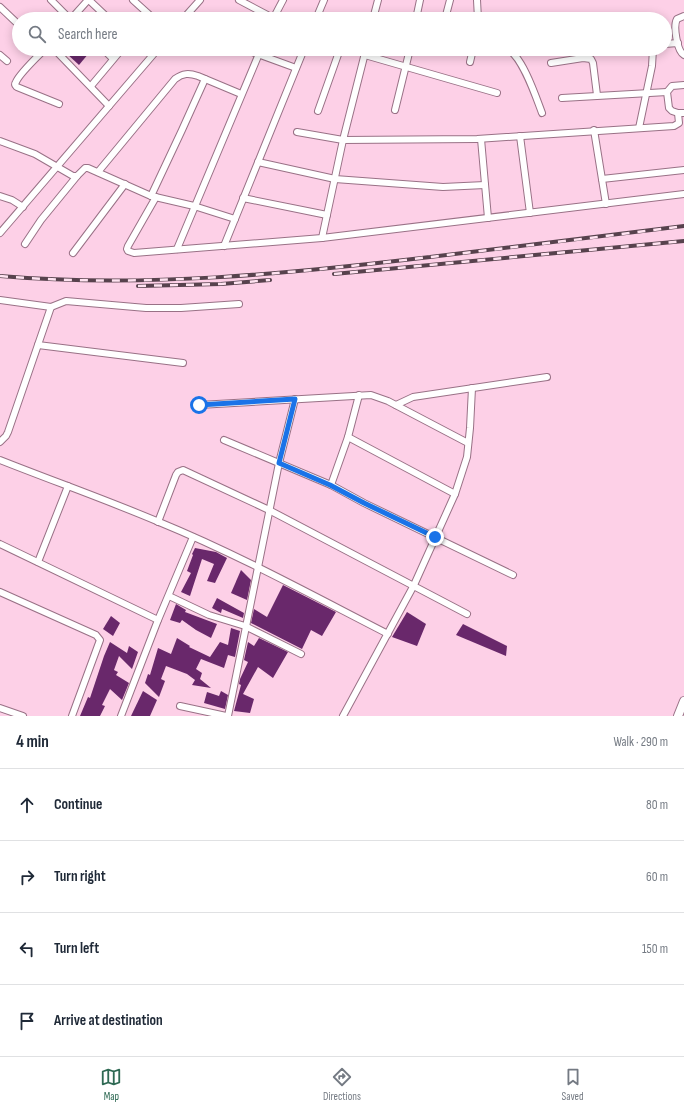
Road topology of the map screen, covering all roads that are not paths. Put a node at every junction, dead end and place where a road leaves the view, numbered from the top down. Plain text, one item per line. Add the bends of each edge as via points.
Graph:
1 (51, 0) edge
2 (88, 0) edge
3 (133, 0) edge
4 (200, 0) edge
5 (239, 0) edge
6 (283, 0) edge
7 (324, 0) edge
8 (378, 0) edge
9 (420, 0) edge
10 (450, 0) edge
11 (477, 0) edge
12 (0, 7) edge
13 (64, 12) edge
14 (77, 12) edge
15 (101, 12) edge
16 (146, 12) edge
17 (189, 12) edge
18 (260, 12) edge
19 (277, 12) edge
20 (319, 12) edge
21 (375, 12) edge
22 (417, 12) edge
23 (447, 12) edge
24 (478, 12) edge
25 (684, 16) edge
26 (12, 18) edge
27 (672, 43) edge
28 (678, 43) junction
29 (0, 55) edge
30 (684, 55) edge
31 (38, 56) edge
32 (61, 56) edge
33 (110, 56) edge
34 (116, 56) edge
35 (152, 56) edge
36 (257, 56) edge
37 (268, 56) edge
38 (301, 56) edge
39 (338, 56) edge
40 (365, 56) edge
41 (377, 56) edge
42 (408, 56) edge
43 (471, 56) edge
44 (516, 56) edge
45 (653, 56) edge
46 (113, 59) junction
47 (7, 61) dead end
48 (470, 62) dead end
49 (551, 63) dead end
50 (406, 67) junction
51 (296, 68) junction
52 (205, 79) junction
53 (684, 84) edge
54 (91, 86) junction
55 (667, 92) junction
56 (497, 93) dead end
57 (645, 93) junction
58 (241, 94) junction
59 (597, 95) junction
60 (562, 98) dead end
61 (60, 104) dead end
62 (109, 106) junction
63 (395, 110) dead end
64 (318, 111) dead end
65 (542, 113) dead end
66 (681, 113) edge
67 (639, 128) junction
68 (594, 130) junction
69 (297, 132) dead end
70 (520, 136) junction
71 (481, 139) junction
72 (343, 140) junction
73 (0, 141) edge
74 (258, 162) junction
75 (57, 167) junction
76 (684, 170) edge
77 (98, 172) junction
78 (77, 176) junction
79 (335, 179) junction
80 (602, 179) junction
81 (125, 184) junction
82 (485, 185) junction
83 (684, 194) edge
84 (0, 196) edge
85 (153, 196) junction
86 (243, 198) junction
87 (606, 204) junction
88 (194, 206) junction
89 (23, 207) junction
90 (530, 213) junction
91 (327, 215) junction
92 (488, 218) junction
93 (235, 219) junction
94 (0, 233) edge
95 (322, 238) junction
96 (25, 244) dead end
97 (224, 246) junction
98 (177, 249) junction
99 (73, 253) dead end
100 (0, 300) edge
101 (239, 304) dead end
102 (51, 307) junction
103 (38, 345) junction
104 (184, 363) dead end
105 (547, 378) dead end
106 (472, 388) junction
107 (359, 395) junction
108 (295, 399) junction
109 (199, 405) dead end
110 (396, 405) junction
111 (348, 437) junction
112 (224, 440) dead end
113 (0, 442) edge
114 (468, 444) junction
115 (0, 460) edge
116 (279, 463) junction
117 (330, 485) junction
118 (68, 486) junction
119 (455, 494) junction
120 (269, 510) junction
121 (158, 522) junction
122 (193, 537) junction
123 (435, 537) junction
124 (0, 544) edge
125 (38, 562) junction
126 (257, 567) junction
127 (512, 575) dead end
128 (414, 585) junction
129 (0, 592) edge
130 (168, 596) junction
131 (467, 614) dead end
132 (158, 620) junction
133 (245, 626) junction
134 (388, 634) junction
135 (301, 654) dead end
136 (684, 701) edge
137 (180, 706) dead end
138 (0, 708) edge
139 (23, 716) edge
140 (72, 716) edge
141 (121, 716) edge
142 (227, 716) edge
143 (343, 716) edge
144 (678, 716) edge

1 - 13 street
2 - 14 street
2 - 15 street
3 - 16 street
4 - 17 street
5 - 18 street
6 - 19 street
7 - 20 street
8 - 21 street
9 - 22 street
10 - 23 street
11 - 24 street
12 - 26 street
25 - 28 street via 675,22
27 - 28 street
28 - 30 street
29 - 47 street
31 - 61 street via 15,85
32 - 54 street
33 - 46 street
34 - 46 street
35 - 62 street
36 - 58 street
37 - 51 street
38 - 51 street
39 - 64 street
40 - 72 street
41 - 50 street
42 - 50 street
43 - 48 street
44 - 65 street
45 - 57 street
46 - 54 street
49 - 59 street via 590,59
50 - 56 street
50 - 63 street
51 - 74 street
52 - 58 street
52 - 77 street via 191,74 180,75 175,79
52 - 85 street
53 - 55 street via 672,86
54 - 62 street
55 - 57 street
55 - 66 street via 669,108 672,112
57 - 59 street
57 - 67 street
58 - 88 street
59 - 60 street
62 - 75 street
66 - 67 street via 677,125
67 - 68 street
68 - 70 street
68 - 80 street
69 - 72 street
70 - 71 street
70 - 90 street
71 - 72 street
71 - 82 street
72 - 79 street
73 - 75 street via 35,154
74 - 79 street
74 - 86 street
75 - 78 street
75 - 89 street
76 - 80 street
77 - 78 street via 86,168
77 - 81 street
78 - 96 street
79 - 82 street via 443,187
79 - 91 street
80 - 87 street
81 - 85 street
81 - 99 street
82 - 92 street
83 - 87 street
84 - 89 street
85 - 88 street
85 - 98 street via 128,246 128,251 134,253
86 - 91 street
86 - 93 street
87 - 90 street
88 - 93 street
88 - 98 street
89 - 94 street
90 - 92 street
91 - 95 street
92 - 95 street
93 - 97 street
95 - 97 street
97 - 98 street
100 - 102 street
101 - 102 street via 167,308 66,301
102 - 103 street
103 - 104 street
103 - 113 street via 6,436
105 - 106 street
106 - 110 street via 413,397
106 - 114 street
107 - 108 street
107 - 110 street via 374,396
107 - 111 street
108 - 109 street
108 - 116 street
110 - 114 street
111 - 117 street
111 - 119 street
112 - 116 street
114 - 119 street
115 - 118 street
116 - 117 street
116 - 120 street
117 - 123 street
118 - 121 street
118 - 125 street
119 - 123 street
120 - 121 street via 183,470 176,475
120 - 126 street
120 - 128 street
121 - 122 street
122 - 126 street
122 - 130 street
123 - 127 street
123 - 128 street
124 - 125 street
125 - 132 street
126 - 133 street
126 - 134 street
128 - 131 street
128 - 134 street
129 - 140 street via 96,635 100,640
130 - 132 street
130 - 133 street via 209,615
132 - 141 street
133 - 135 street
133 - 142 street
134 - 143 street
136 - 144 street
137 - 142 street
138 - 139 street

